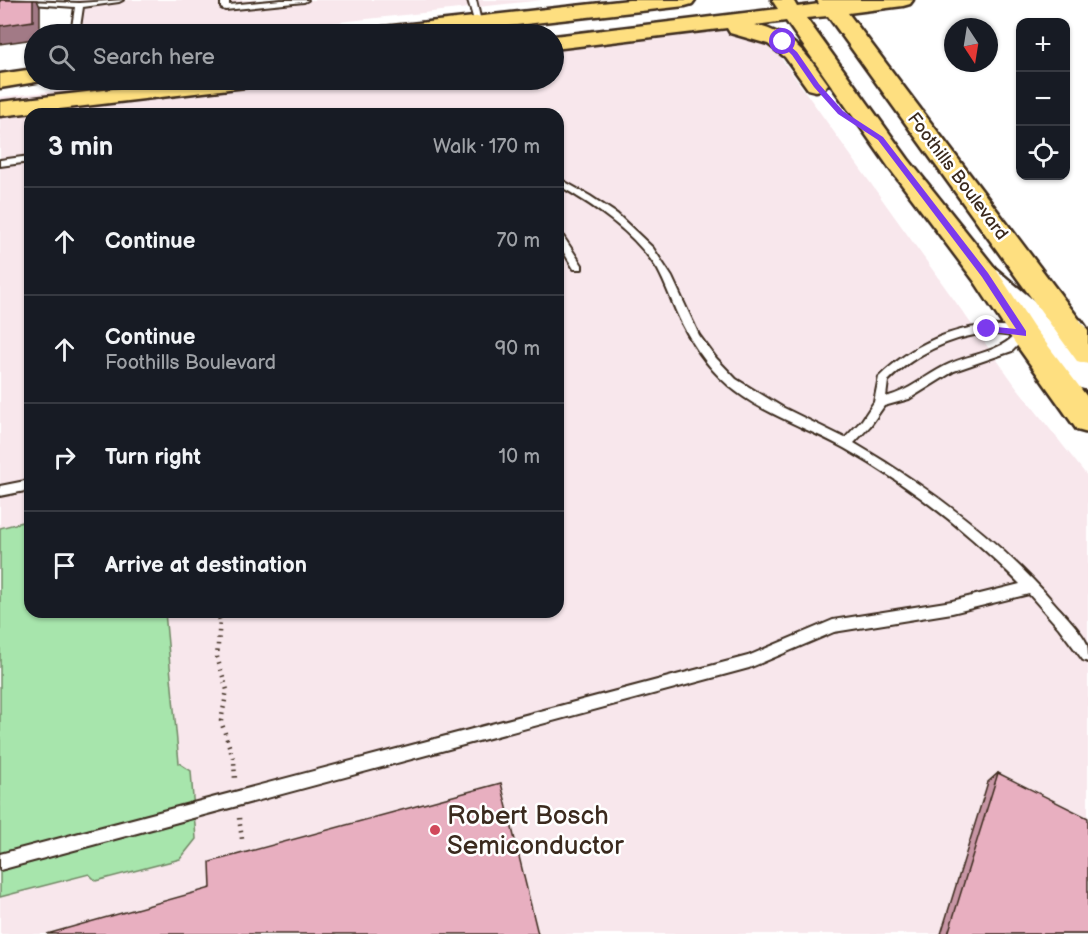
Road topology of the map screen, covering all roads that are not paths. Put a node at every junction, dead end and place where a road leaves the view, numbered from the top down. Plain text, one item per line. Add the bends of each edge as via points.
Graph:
1 (2, 0) edge
2 (119, 0) edge
3 (225, 0) edge
4 (304, 0) edge
5 (472, 0) edge
6 (685, 0) edge
7 (903, 0) edge
8 (912, 0) edge
9 (830, 4) edge
10 (79, 5) junction
11 (788, 8) edge
12 (76, 24) edge
13 (479, 24) joint
14 (700, 26) junction
15 (564, 42) edge
16 (880, 72) junction
17 (24, 77) edge
18 (0, 81) edge
19 (24, 90) edge
20 (161, 90) edge
21 (0, 94) edge
22 (0, 109) edge
23 (881, 138) junction
24 (24, 160) edge
25 (0, 163) edge
26 (564, 184) edge
27 (564, 245) edge
28 (578, 267) dead end
29 (985, 275) junction
30 (1075, 327) junction
31 (1023, 333) junction
32 (1088, 353) edge
33 (1088, 379) edge
34 (880, 403) junction
35 (1088, 421) edge
36 (846, 444) junction
37 (24, 486) edge
38 (0, 491) edge
39 (1032, 586) junction
40 (1088, 656) edge
41 (0, 862) edge

1 - 10 lane
2 - 10 lane
3 - 4 lane via 225,8
5 - 13 lane
6 - 13 main road
7 - 9 main road
8 - 16 main road via 887,13 874,27
9 - 11 main road
9 - 16 main road, Foothills Boulevard
10 - 12 lane
11 - 14 main road
11 - 23 main road, Foothills Boulevard
14 - 15 main road
14 - 23 main road via 752,30 783,42 840,112
16 - 30 main road, Foothills Boulevard
17 - 18 main road
19 - 21 main road
20 - 22 main road
23 - 29 main road, Foothills Boulevard
24 - 25 lane
26 - 36 lane via 637,236 659,264 704,351 733,383 782,414
27 - 28 lane
29 - 30 main road via 1034,317
29 - 31 main road, Foothills Boulevard
30 - 32 main road, Foothills Boulevard
31 - 33 main road via 1051,342
31 - 34 lane via 1008,348 950,368 905,396
31 - 34 lane via 987,329 911,354 883,380
31 - 35 main road, Foothills Boulevard
34 - 36 lane
36 - 39 lane via 915,487
37 - 38 lane
39 - 40 lane
39 - 41 lane via 952,607 833,626 749,662

